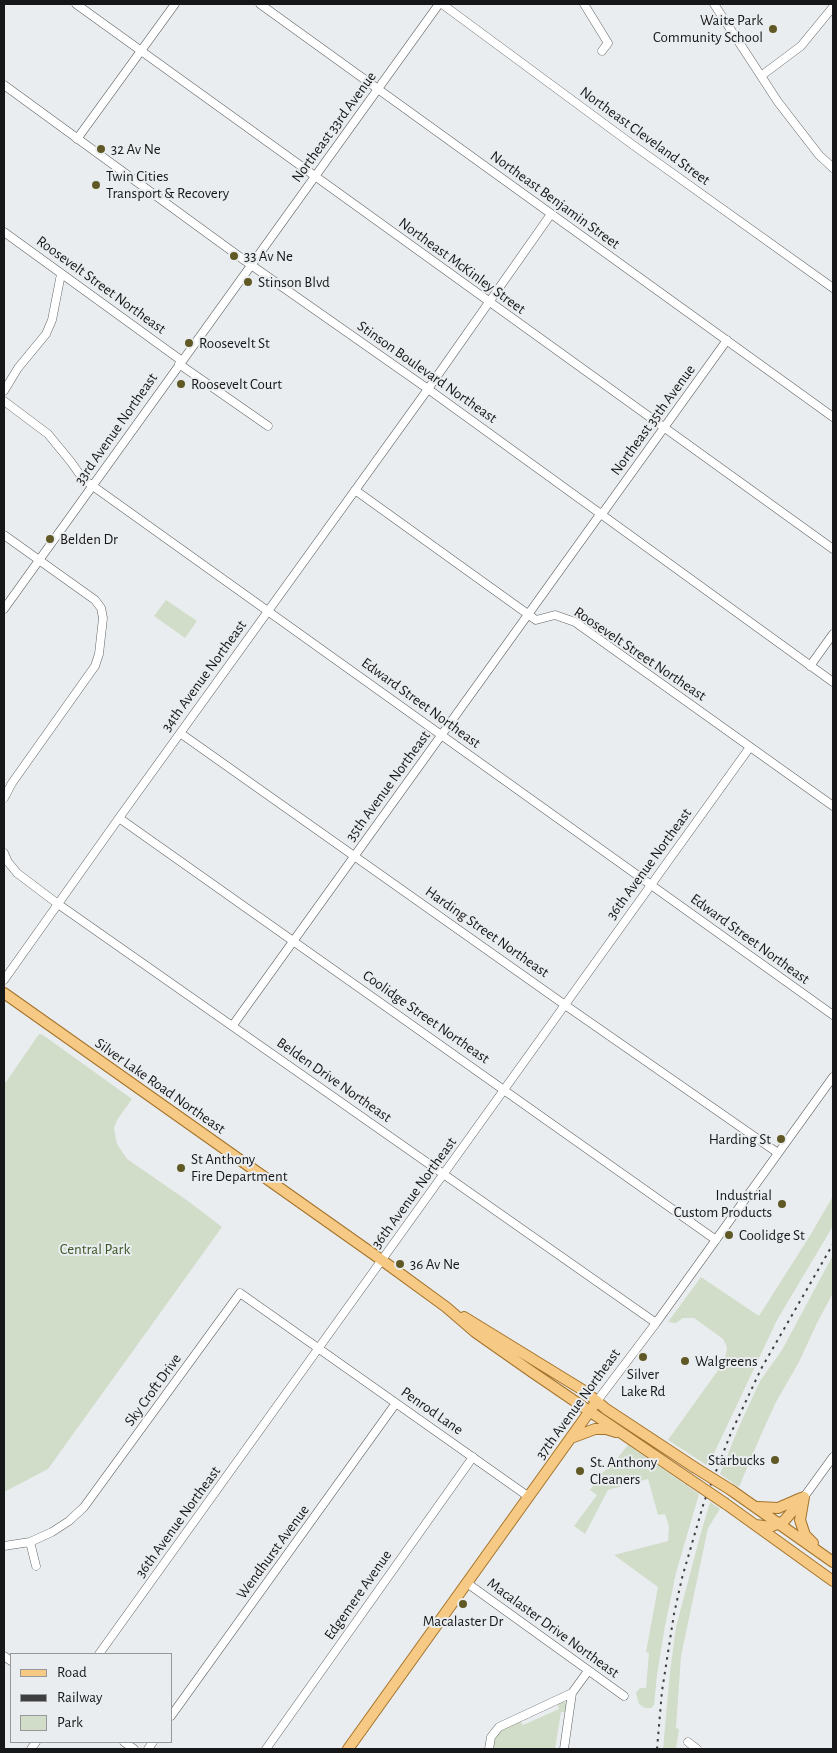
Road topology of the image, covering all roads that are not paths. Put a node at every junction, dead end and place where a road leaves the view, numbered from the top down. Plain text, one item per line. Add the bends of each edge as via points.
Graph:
1 (76, 4) edge
2 (175, 4) edge
3 (260, 4) edge
4 (440, 4) edge
5 (584, 4) edge
6 (714, 4) edge
7 (833, 8) edge
8 (141, 51) junction
9 (602, 51) dead end
10 (761, 76) junction
11 (4, 85) edge
12 (378, 89) junction
13 (77, 139) junction
14 (833, 168) edge
15 (316, 177) junction
16 (551, 214) junction
17 (4, 232) edge
18 (252, 266) junction
19 (61, 274) junction
20 (833, 288) edge
21 (490, 302) junction
22 (727, 340) junction
23 (180, 362) junction
24 (428, 389) junction
25 (4, 391) edge
26 (4, 401) edge
27 (833, 417) edge
28 (268, 426) dead end
29 (664, 428) junction
30 (93, 486) junction
31 (355, 490) junction
32 (602, 514) junction
33 (4, 535) edge
34 (833, 549) edge
35 (39, 560) junction
36 (4, 609) edge
37 (268, 611) junction
38 (528, 614) junction
39 (833, 634) edge
40 (810, 666) junction
41 (833, 682) edge
42 (180, 733) junction
43 (442, 735) junction
44 (750, 747) junction
45 (4, 798) edge
46 (833, 806) edge
47 (119, 818) junction
48 (4, 853) edge
49 (355, 856) junction
50 (651, 885) junction
51 (58, 904) junction
52 (294, 941) junction
53 (4, 980) edge
54 (4, 994) edge
55 (565, 1005) junction
56 (833, 1015) edge
57 (233, 1025) junction
58 (833, 1077) edge
59 (505, 1090) junction
60 (778, 1153) junction
61 (445, 1175) junction
62 (716, 1240) junction
63 (383, 1261) junction
64 (446, 1306) junction
65 (656, 1324) junction
66 (320, 1348) junction
67 (597, 1401) junction
68 (396, 1403) junction
69 (590, 1411) junction
70 (627, 1436) junction
71 (570, 1439) junction
72 (473, 1457) junction
73 (833, 1457) edge
74 (529, 1496) junction
75 (804, 1496) junction
76 (754, 1507) junction
77 (778, 1524) junction
78 (755, 1525) junction
79 (30, 1542) junction
80 (4, 1546) edge
81 (831, 1561) edge
82 (36, 1566) dead end
83 (833, 1581) edge
84 (467, 1583) junction
85 (100, 1653) edge
86 (588, 1670) junction
87 (572, 1693) junction
88 (624, 1696) dead end
89 (172, 1715) edge
90 (688, 1742) dead end
91 (266, 1749) edge
92 (348, 1749) edge
93 (489, 1749) edge
94 (564, 1749) edge
95 (698, 1749) edge

1 - 8 street, Northeast McKinley Street
2 - 8 street
3 - 12 street, Northeast Benjamin Street
4 - 12 street, Northeast 33rd Avenue
4 - 20 street, Northeast Cleveland Street
5 - 9 street via 608,42
6 - 10 street
7 - 10 street via 801,46
8 - 13 street
8 - 15 street, Northeast McKinley Street
10 - 14 street via 798,129
11 - 13 street, Stinson Boulevard Northeast
12 - 15 street, Northeast 33rd Avenue
12 - 16 street, Northeast Benjamin Street
13 - 18 street, Stinson Boulevard Northeast
15 - 18 street, Northeast 33rd Avenue
15 - 21 street, Northeast McKinley Street
16 - 21 street, 34th Avenue Northeast
16 - 22 street, Northeast Benjamin Street
17 - 19 street, Roosevelt Street Northeast
18 - 23 street, 33rd Avenue Northeast
18 - 24 street, Stinson Boulevard Northeast
19 - 23 street, Roosevelt Street Northeast
19 - 25 street via 46,334
21 - 24 street, 34th Avenue Northeast
21 - 29 street, Northeast McKinley Street
22 - 27 street, Northeast Benjamin Street
22 - 29 street, Northeast 35th Avenue
23 - 28 street, Roosevelt Street Northeast
23 - 30 street, 33rd Avenue Northeast
24 - 31 street, 34th Avenue Northeast
24 - 32 street, Stinson Boulevard Northeast
26 - 30 street, Edward Street Northeast via 48,434 83,479
29 - 32 street, Northeast 35th Avenue
29 - 34 street, Northeast McKinley Street
30 - 35 street, 33rd Avenue Northeast
30 - 37 street, Edward Street Northeast
31 - 37 street, 34th Avenue Northeast
31 - 38 street
32 - 38 street, 35th Avenue Northeast
32 - 40 street, Stinson Boulevard Northeast
33 - 35 street
35 - 36 street, 33rd Avenue Northeast
35 - 45 street via 95,600 101,608 103,627 95,666
37 - 42 street, 34th Avenue Northeast
37 - 43 street, Edward Street Northeast
38 - 43 street, 35th Avenue Northeast
38 - 44 street, Roosevelt Street Northeast via 536,620 555,615 575,622
39 - 40 street
40 - 41 street, Stinson Boulevard Northeast
42 - 47 street, 34th Avenue Northeast
42 - 49 street, Harding Street Northeast
43 - 49 street, 35th Avenue Northeast
43 - 50 street, Edward Street Northeast
44 - 46 street, Roosevelt Street Northeast
44 - 50 street, 36th Avenue Northeast
47 - 51 street, 34th Avenue Northeast
47 - 52 street, Coolidge Street Northeast
48 - 51 street, Belden Drive Northeast via 17,873
49 - 52 street, 35th Avenue Northeast
49 - 55 street, Harding Street Northeast
50 - 55 street, 36th Avenue Northeast
50 - 56 street, Edward Street Northeast
51 - 53 street, 34th Avenue Northeast
51 - 57 street, Belden Drive Northeast
52 - 57 street, 35th Avenue Northeast
52 - 59 street, Coolidge Street Northeast
54 - 63 main road, Silver Lake Road Northeast
55 - 59 street, 36th Avenue Northeast
55 - 60 street, Harding Street Northeast
57 - 61 street, Belden Drive Northeast
58 - 60 street, 37th Avenue Northeast
59 - 61 street, 36th Avenue Northeast
59 - 62 street, Coolidge Street Northeast
60 - 62 street, 37th Avenue Northeast
61 - 63 street, 36th Avenue Northeast
61 - 65 street, Belden Drive Northeast
62 - 65 street, 37th Avenue Northeast
63 - 64 main road, Silver Lake Road Northeast
63 - 66 street, 36th Avenue Northeast
64 - 67 main road, Silver Lake Road Northeast
64 - 69 main road, Silver Lake Road Northeast via 475,1332
65 - 67 street, 37th Avenue Northeast
66 - 68 street, Penrod Lane
66 - 79 street, Sky Croft Drive via 240,1293 84,1507 69,1521
66 - 85 street, 36th Avenue Northeast
67 - 69 main road, 37th Avenue Northeast
67 - 76 main road, Silver Lake Road Northeast, bridge
68 - 72 street, Penrod Lane
68 - 89 street, Wendhurst Avenue
69 - 70 main road, Silver Lake Road Northeast
69 - 71 main road, 37th Avenue Northeast
70 - 71 main road via 599,1428
70 - 78 main road, Silver Lake Road Northeast, bridge
71 - 74 main road, 37th Avenue Northeast
72 - 74 street, Penrod Lane
72 - 91 street, Edgemere Avenue
73 - 75 street
74 - 84 main road, 37th Avenue Northeast
75 - 76 main road via 781,1508
75 - 77 main road via 788,1517
75 - 81 main road via 801,1526 805,1535
76 - 77 main road, Silver Lake Road Northeast
77 - 78 main road via 770,1527
77 - 81 main road, Silver Lake Road Northeast
78 - 83 main road, Silver Lake Road Northeast
79 - 80 street, Sky Croft Drive
79 - 82 street
84 - 86 street, Macalaster Drive Northeast
84 - 92 main road, 37th Avenue Northeast
86 - 87 street
86 - 88 street, Macalaster Drive Northeast
87 - 93 street via 499,1727 491,1737
87 - 94 street
90 - 95 street

